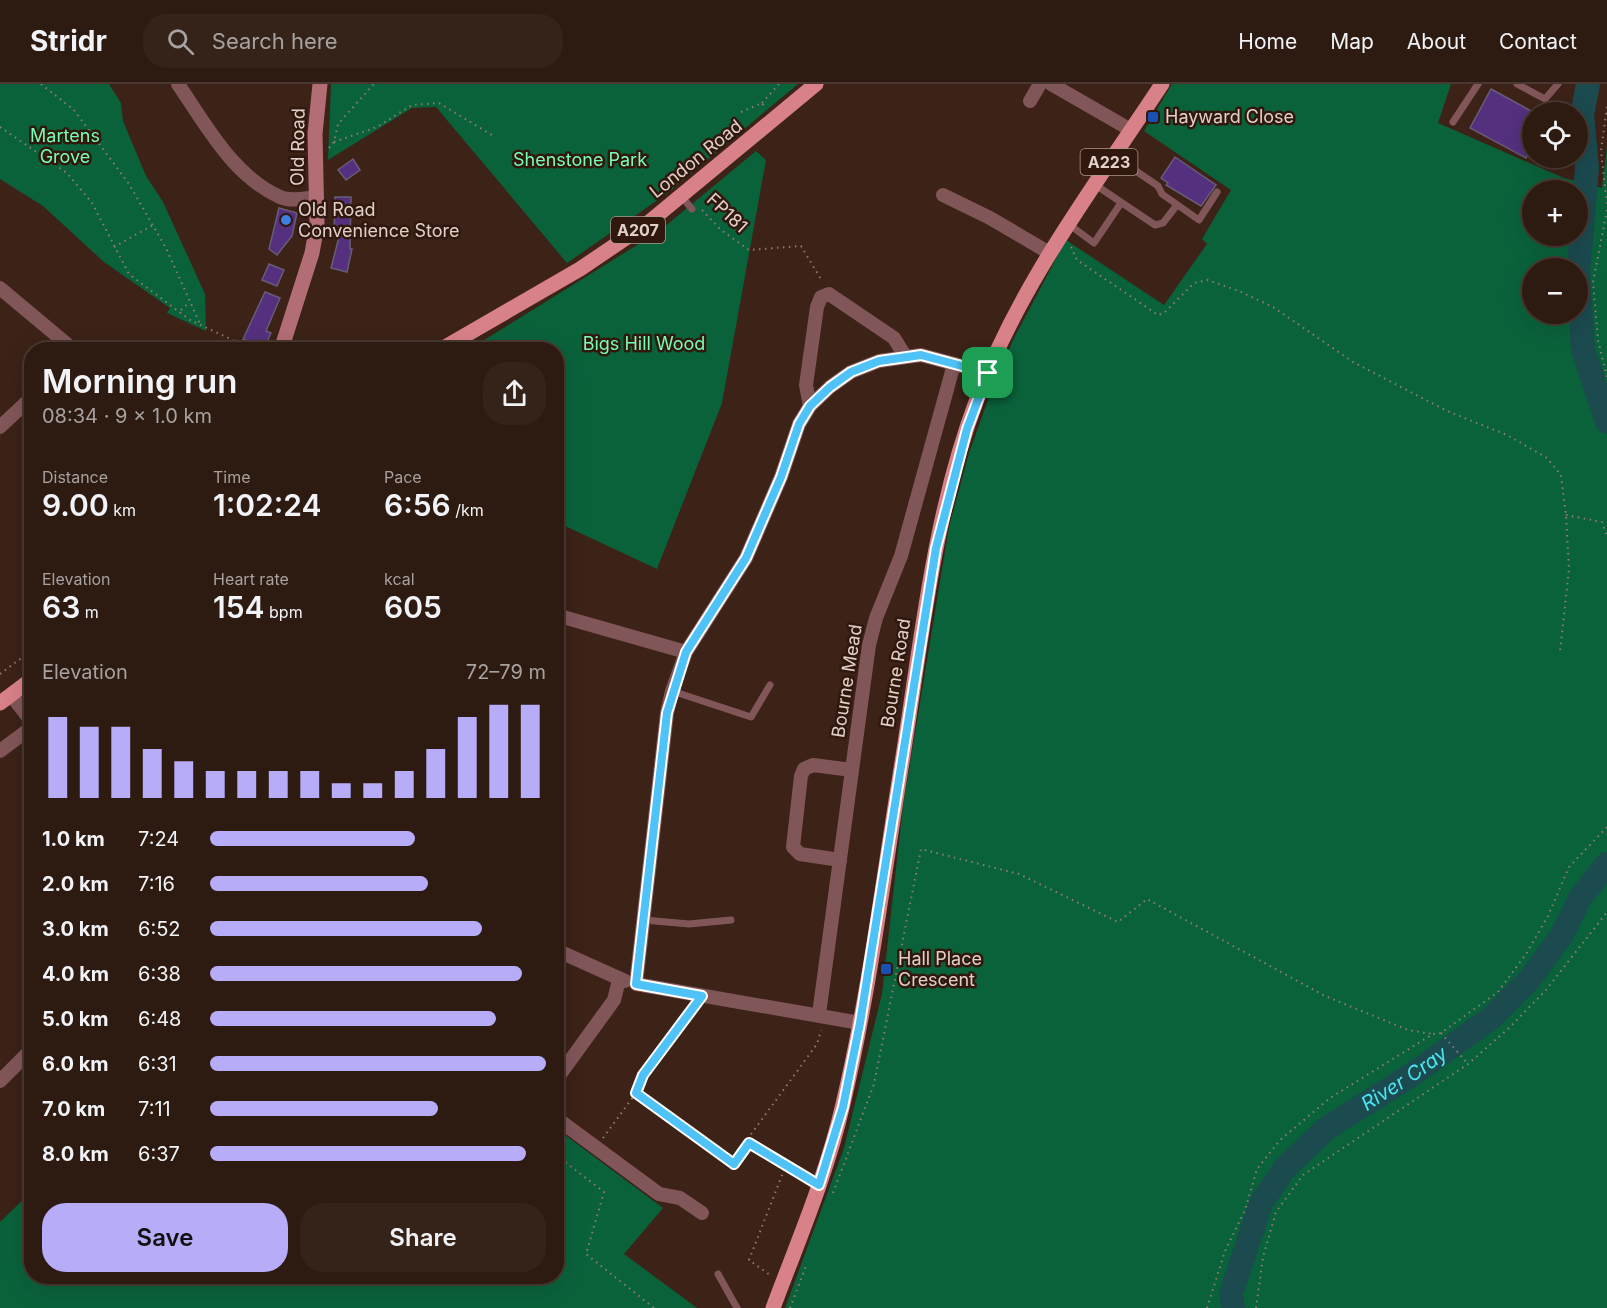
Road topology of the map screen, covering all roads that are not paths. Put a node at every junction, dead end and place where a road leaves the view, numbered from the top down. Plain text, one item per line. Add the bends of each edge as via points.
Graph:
1 (178, 84) edge
2 (320, 84) edge
3 (816, 84) edge
4 (1040, 84) edge
5 (1051, 84) edge
6 (1162, 84) edge
7 (1478, 84) edge
8 (1517, 84) edge
9 (1558, 84) edge
10 (1030, 101) dead end
11 (1453, 122) dead end
12 (1131, 130) junction
13 (1113, 156) junction
14 (1094, 184) junction
15 (1217, 192) dead end
16 (943, 195) dead end
17 (317, 197) junction
18 (1121, 203) junction
19 (1177, 205) junction
20 (1066, 223) junction
21 (1048, 252) junction
22 (0, 288) edge
23 (64, 342) edge
24 (284, 342) edge
25 (454, 342) edge
26 (905, 356) junction
27 (954, 364) junction
28 (988, 373) junction
29 (24, 404) edge
30 (810, 406) junction
31 (0, 427) edge
32 (564, 617) edge
33 (686, 652) junction
34 (24, 685) edge
35 (770, 685) dead end
36 (672, 691) junction
37 (5, 699) edge
38 (24, 715) edge
39 (24, 733) edge
40 (0, 751) edge
41 (852, 770) junction
42 (840, 860) junction
43 (644, 920) junction
44 (731, 920) dead end
45 (564, 954) edge
46 (619, 980) junction
47 (636, 984) junction
48 (822, 1014) junction
49 (860, 1023) junction
50 (24, 1057) edge
51 (564, 1069) edge
52 (0, 1081) edge
53 (564, 1124) edge
54 (702, 1213) dead end
55 (717, 1274) dead end
56 (737, 1308) edge
57 (773, 1308) edge

1 - 17 street via 232,159 252,178 281,198
2 - 17 street, Old Road
3 - 25 main road, London Road / A207 via 687,200 580,269
4 - 10 street
5 - 12 street
6 - 12 main road, Bourne Road / A223
7 - 11 lane
8 - 9 lane via 1545,99
12 - 13 main road, Bourne Road / A223
13 - 14 main road, Bourne Road / A223
13 - 19 lane via 1158,186
14 - 18 lane
14 - 20 main road, Bourne Road / A223
15 - 19 lane via 1199,220
16 - 21 street
17 - 24 street, Old Road via 312,253
18 - 19 lane via 1159,225
18 - 20 lane via 1094,243
20 - 21 main road, Bourne Road / A223
21 - 28 main road, Bourne Road / A223
22 - 23 street
26 - 27 street via 921,355
26 - 30 street via 851,372
26 - 30 street via 894,338 829,294 821,297 806,385
27 - 28 street
27 - 41 street, Bourne Mead via 901,556 871,636
28 - 49 main road, Bourne Road / A223 via 967,429 936,548
29 - 31 street
30 - 33 street via 799,424 746,558
32 - 33 street
33 - 36 street
34 - 37 main road
35 - 36 lane via 751,717
36 - 43 street
37 - 38 street
39 - 40 street
41 - 42 street, Bourne Mead
41 - 42 street via 809,765 801,776 798,798 793,847 800,854
42 - 48 street, Bourne Mead
43 - 44 lane via 689,924
43 - 47 street
45 - 46 street
46 - 47 street
46 - 51 street via 614,1000
47 - 48 street
48 - 49 street
49 - 57 main road, Bourne Road / A223 via 843,1107
50 - 52 street
53 - 54 street via 659,1194 680,1198
55 - 56 lane

